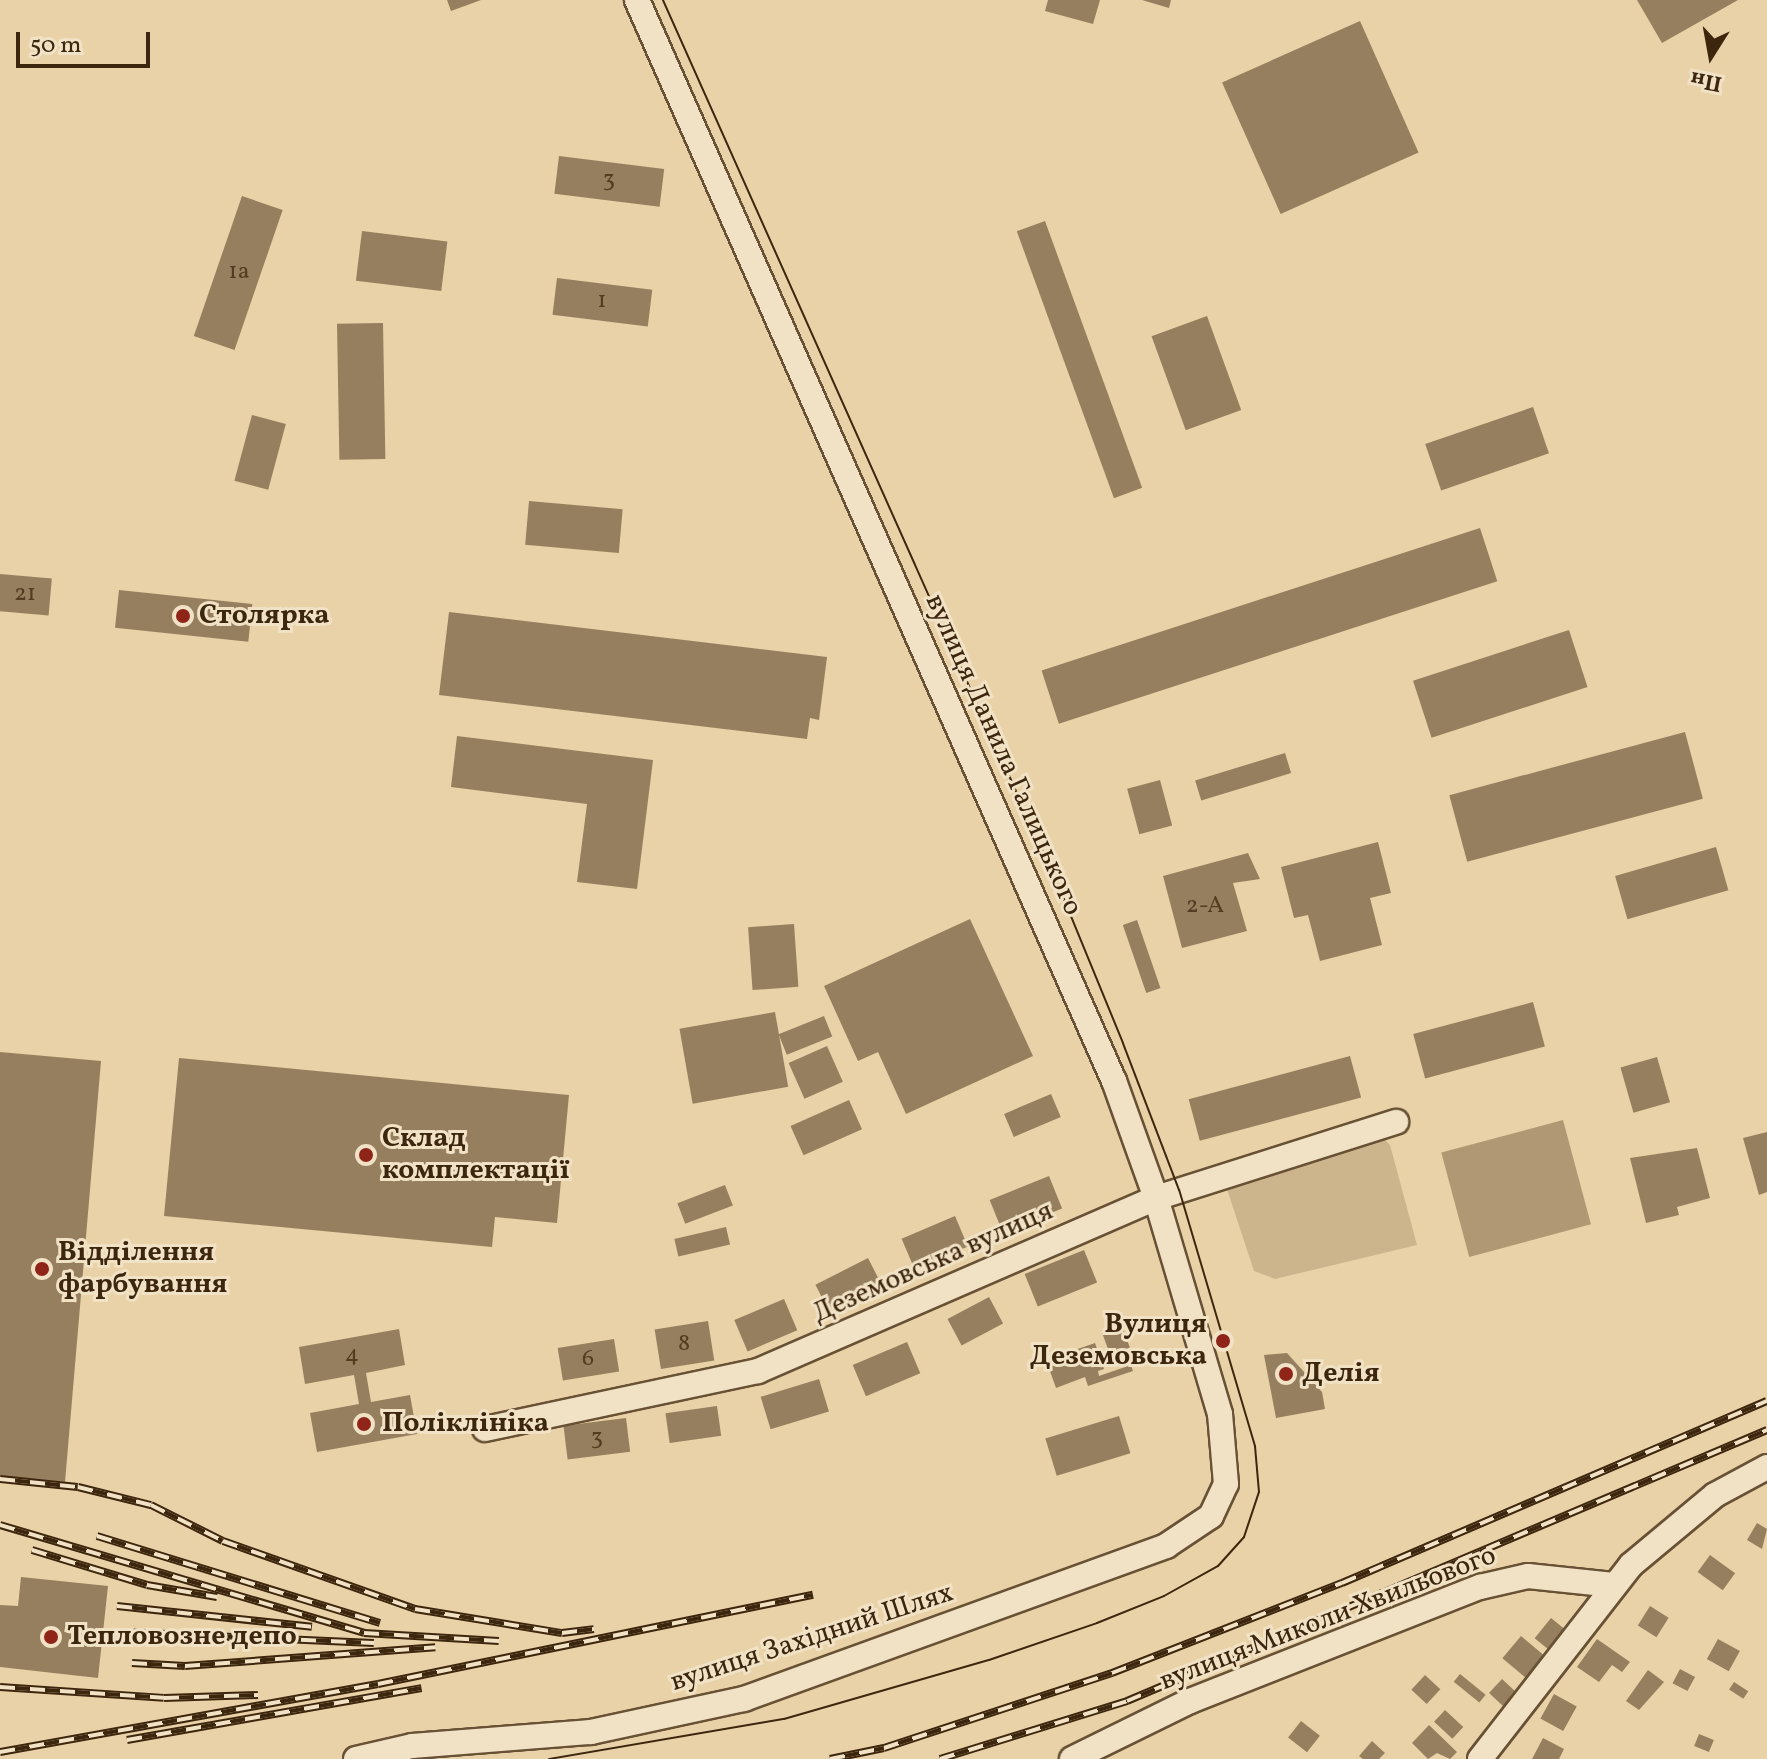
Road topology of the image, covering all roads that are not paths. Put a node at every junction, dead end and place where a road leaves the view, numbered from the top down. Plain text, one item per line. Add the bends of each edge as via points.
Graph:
1 (637, 0) edge
2 (1396, 1122) dead end
3 (1156, 1198) junction
4 (485, 1429) dead end
5 (1767, 1467) edge
6 (1180, 1539) joint
7 (1614, 1585) junction
8 (356, 1759) edge
9 (1072, 1759) edge
10 (1480, 1759) edge

1 - 3 street, вулиця Данила Галицького via 1114,1081
2 - 3 street, Деземовська вулиця
3 - 4 street, Деземовська вулиця via 758,1371
3 - 6 street, вулиця Данила Галицького via 1220,1414 1228,1458 1218,1507
5 - 7 street via 1715,1495
6 - 8 street, вулиця Західний Шлях via 714,1707 560,1737 412,1746
7 - 9 street, вулиця Миколи Хвильового via 1528,1576 1480,1587 1190,1701
7 - 10 street

